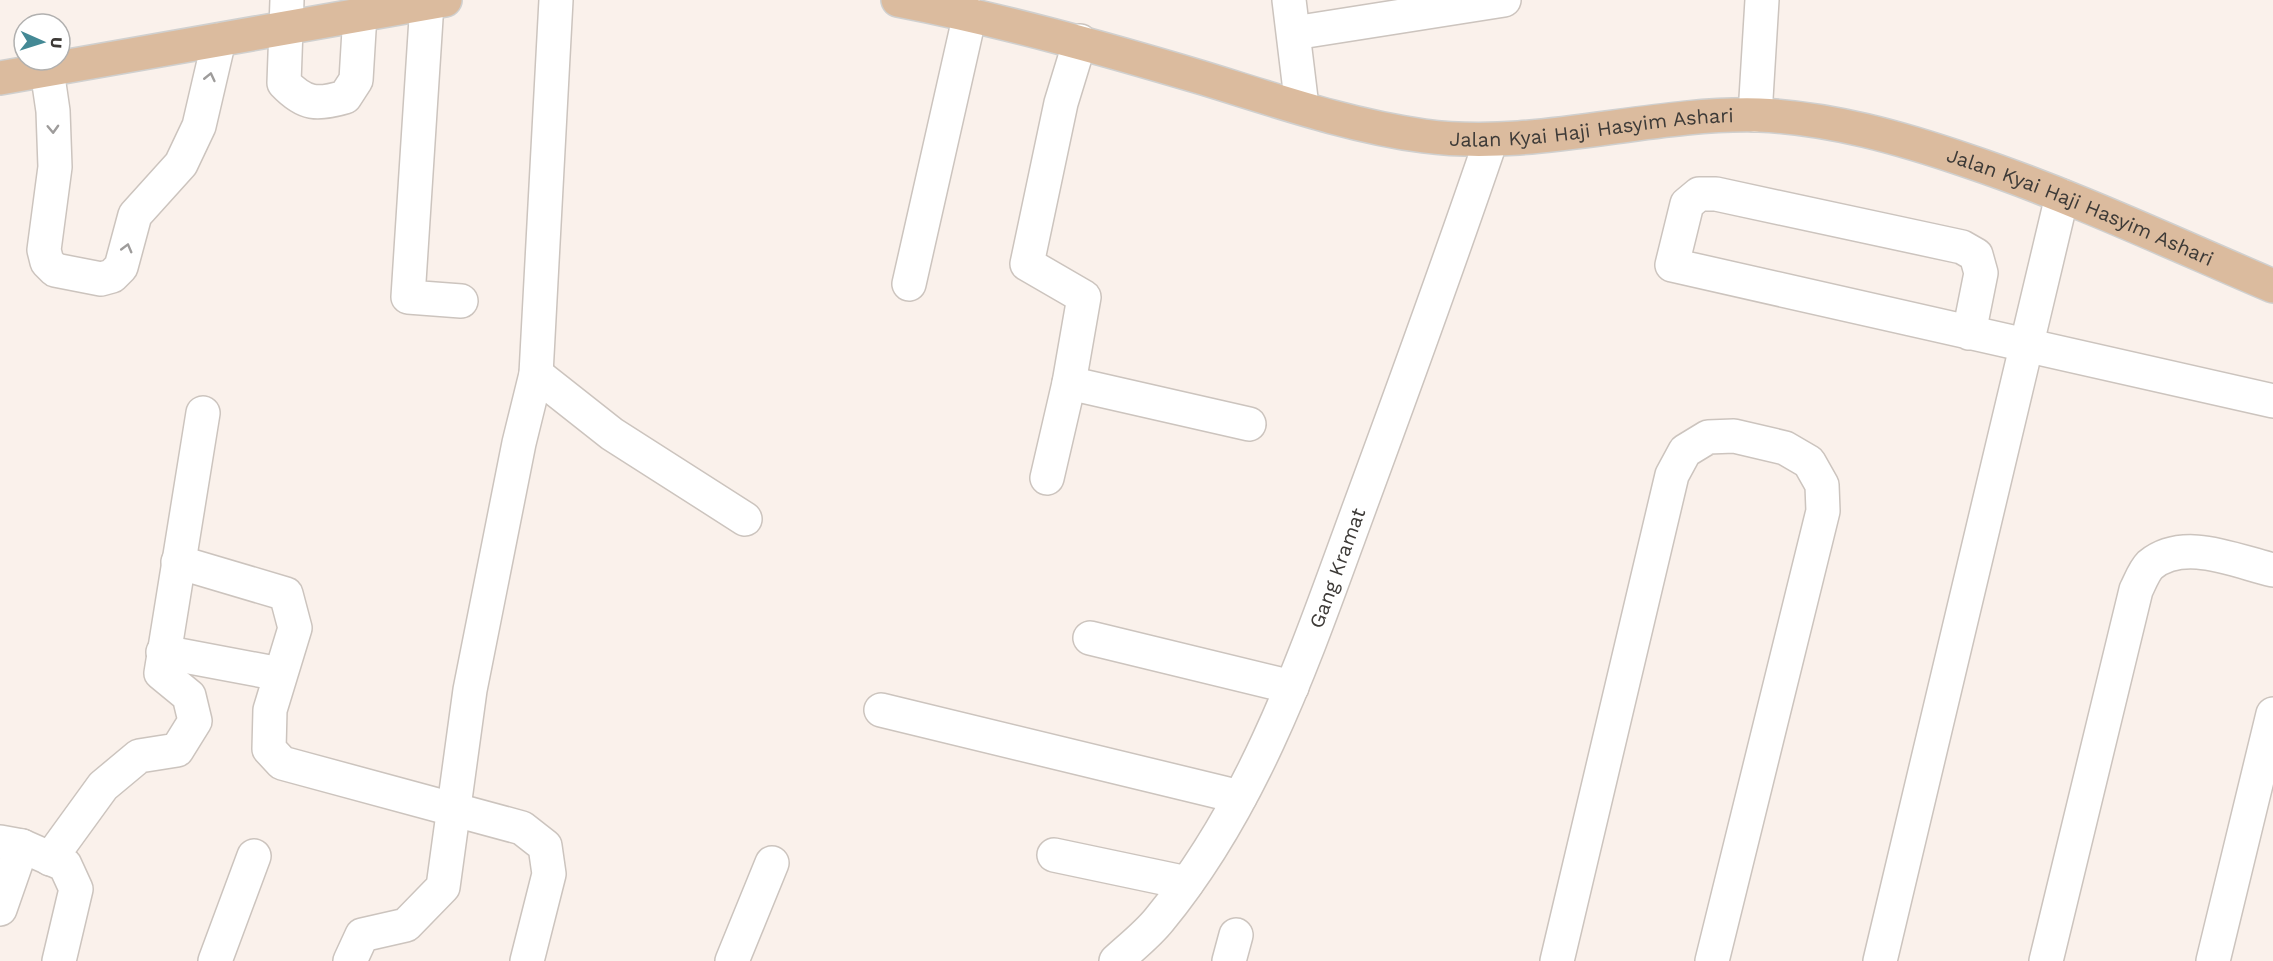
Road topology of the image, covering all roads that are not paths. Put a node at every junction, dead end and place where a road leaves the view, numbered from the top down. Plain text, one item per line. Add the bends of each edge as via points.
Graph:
1 (556, 0) edge
2 (898, 0) edge
3 (1289, 0) edge
4 (1504, 0) edge
5 (1762, 0) edge
6 (436, 1) edge
7 (287, 14) edge
8 (360, 14) junction
9 (970, 14) junction
10 (1294, 33) junction
11 (219, 40) junction
12 (1080, 41) junction
13 (72, 66) edge
14 (35, 72) edge
15 (47, 72) edge
16 (0, 78) edge
17 (1302, 107) junction
18 (1755, 115) junction
19 (1491, 140) junction
20 (2062, 195) junction
21 (909, 284) dead end
22 (2273, 286) edge
23 (461, 301) dead end
24 (1969, 333) junction
25 (2026, 345) junction
26 (536, 374) junction
27 (1069, 383) junction
28 (2273, 401) edge
29 (203, 413) dead end
30 (1249, 424) dead end
31 (1047, 478) dead end
32 (745, 519) dead end
33 (178, 562) junction
34 (2273, 570) edge
35 (1090, 638) dead end
36 (163, 652) junction
37 (280, 674) junction
38 (1293, 687) junction
39 (881, 710) dead end
40 (2273, 714) edge
41 (1240, 797) junction
42 (455, 811) junction
43 (24, 849) edge
44 (1054, 855) dead end
45 (254, 856) dead end
46 (772, 863) dead end
47 (1187, 883) junction
48 (0, 909) edge
49 (59, 961) edge
50 (215, 961) edge
51 (350, 961) edge
52 (527, 961) edge
53 (732, 961) edge
54 (1116, 961) edge
55 (1557, 961) edge
56 (1712, 961) edge
57 (1880, 961) edge
58 (2046, 961) edge
59 (2213, 961) edge

1 - 26 street
2 - 9 main road, Jalan Kyai Haji Hasyim Ashari
3 - 10 street
4 - 10 street
5 - 18 street
6 - 8 main road
6 - 23 street via 408,297
7 - 8 main road
7 - 8 street via 284,83 298,99 322,103 345,97 356,80
7 - 11 main road
9 - 12 main road, Jalan Kyai Haji Hasyim Ashari
9 - 21 street
10 - 17 street
11 - 13 main road
15 -> 11 street via 55,167 44,250 47,262 55,270 101,279 112,276 121,267 135,215 182,164 199,126
12 - 17 main road, Jalan Kyai Haji Hasyim Ashari
12 - 27 street via 1061,103 1028,264 1084,297
14 - 16 main road
17 - 19 main road, Jalan Kyai Haji Hasyim Ashari via 1425,136
18 - 19 main road, Jalan Kyai Haji Hasyim Ashari via 1671,119
18 - 20 main road, Jalan Kyai Haji Hasyim Ashari via 1832,123 1900,139
19 - 38 street, Gang Kramat via 1418,353
20 - 22 main road, Jalan Kyai Haji Hasyim Ashari
20 - 25 street
24 - 24 street via 1672,265 1687,204 1699,194 1716,194 1962,247 1976,255 1981,273
24 - 25 street
25 - 28 street
25 - 57 street
26 - 32 street via 612,434
26 - 42 street via 470,690
27 - 30 street
27 - 31 street
29 - 33 street
33 - 36 street
33 - 37 street via 286,594 295,628
34 - 58 street via 2199,552 2172,553 2149,566 2136,590
35 - 38 street
36 - 37 street
36 - 43 street via 161,673 189,696 195,721 177,750 139,756
37 - 42 street via 270,710 269,749 282,763
38 - 41 street, Gang Kramat
39 - 41 street
40 - 59 street
41 - 47 street, Gang Kramat
42 - 51 street via 443,887 406,925 362,935
42 - 52 street via 522,828 545,846 549,874
43 - 48 street
43 - 49 street via 65,865 76,889
44 - 47 street
45 - 50 street
46 - 53 street
47 - 54 street, Gang Kramat via 1158,922
55 - 56 street via 1672,475 1685,451 1708,437 1734,436 1785,448 1809,462 1822,485 1823,511

